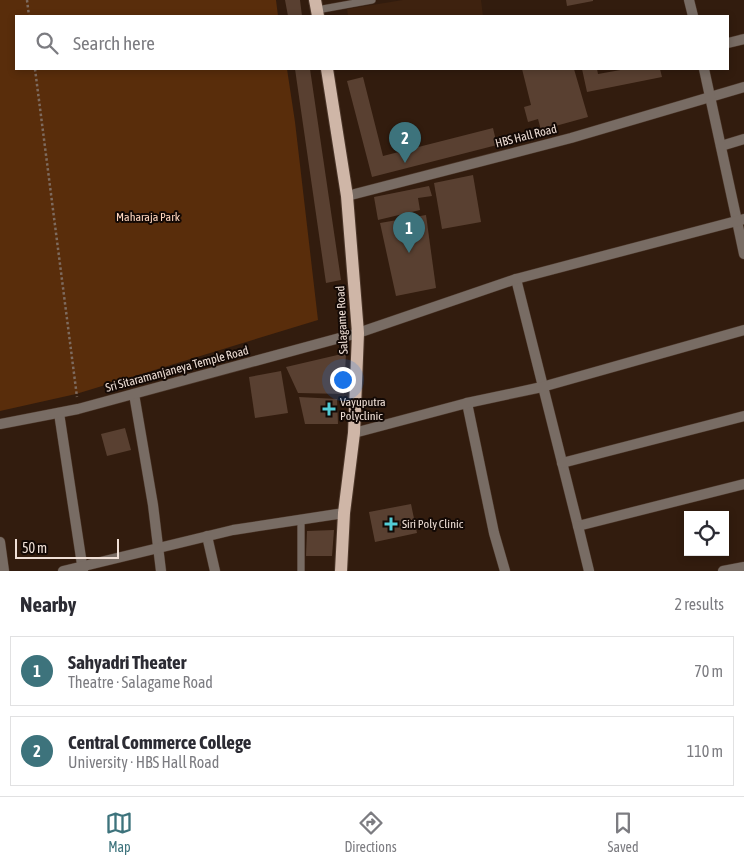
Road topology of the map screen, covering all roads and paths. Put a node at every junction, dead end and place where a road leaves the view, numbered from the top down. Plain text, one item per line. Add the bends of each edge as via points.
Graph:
1 (27, 0) edge
2 (372, 0) edge
3 (689, 0) edge
4 (317, 9) edge
5 (29, 15) edge
6 (693, 15) edge
7 (744, 39) edge
8 (729, 43) edge
9 (35, 70) edge
10 (326, 70) edge
11 (704, 70) edge
12 (744, 87) edge
13 (711, 98) junction
14 (744, 139) edge
15 (721, 146) junction
16 (347, 196) junction
17 (740, 220) edge
18 (744, 254) edge
19 (516, 279) junction
20 (744, 330) edge
21 (358, 333) junction
22 (542, 387) junction
23 (134, 394) junction
24 (467, 403) junction
25 (78, 409) junction
26 (59, 413) junction
27 (744, 416) edge
28 (0, 424) edge
29 (354, 433) junction
30 (562, 463) junction
31 (744, 484) edge
32 (344, 514) junction
33 (301, 520) junction
34 (578, 526) junction
35 (207, 536) junction
36 (0, 542) edge
37 (158, 549) junction
38 (744, 566) edge
39 (82, 569) edge
40 (4, 571) edge
41 (63, 571) edge
42 (161, 571) edge
43 (215, 571) edge
44 (301, 571) edge
45 (341, 571) edge
46 (505, 571) edge
47 (590, 571) edge
48 (723, 571) edge

1 - 5 path
2 - 4 lane
3 - 6 street
7 - 8 street
9 - 25 path
10 - 16 main road, Salagame Road
11 - 13 street
12 - 13 street, HBS Hall Road
13 - 15 street
13 - 16 street, HBS Hall Road
14 - 15 street
15 - 17 street
16 - 21 main road, Salagame Road
17 - 18 street
17 - 19 street, Sri Sitaramanjaneya Temple Road
19 - 21 street, Sri Sitaramanjaneya Temple Road
19 - 22 street
20 - 22 street
21 - 23 street, Sri Sitaramanjaneya Temple Road
21 - 29 main road, Salagame Road
22 - 24 street
22 - 30 street
23 - 25 street, Sri Sitaramanjaneya Temple Road
23 - 37 street
24 - 29 street
24 - 46 street
25 - 26 street, Sri Sitaramanjaneya Temple Road
26 - 28 street, Sri Sitaramanjaneya Temple Road
26 - 39 street
27 - 30 street
29 - 32 main road, Salagame Road
30 - 34 street
31 - 34 street
32 - 33 street
32 - 45 main road, Salagame Road
33 - 35 street
33 - 44 lane
34 - 47 street
35 - 37 street
35 - 43 street
36 - 40 street
37 - 39 street
37 - 42 street
38 - 48 street
39 - 41 street

